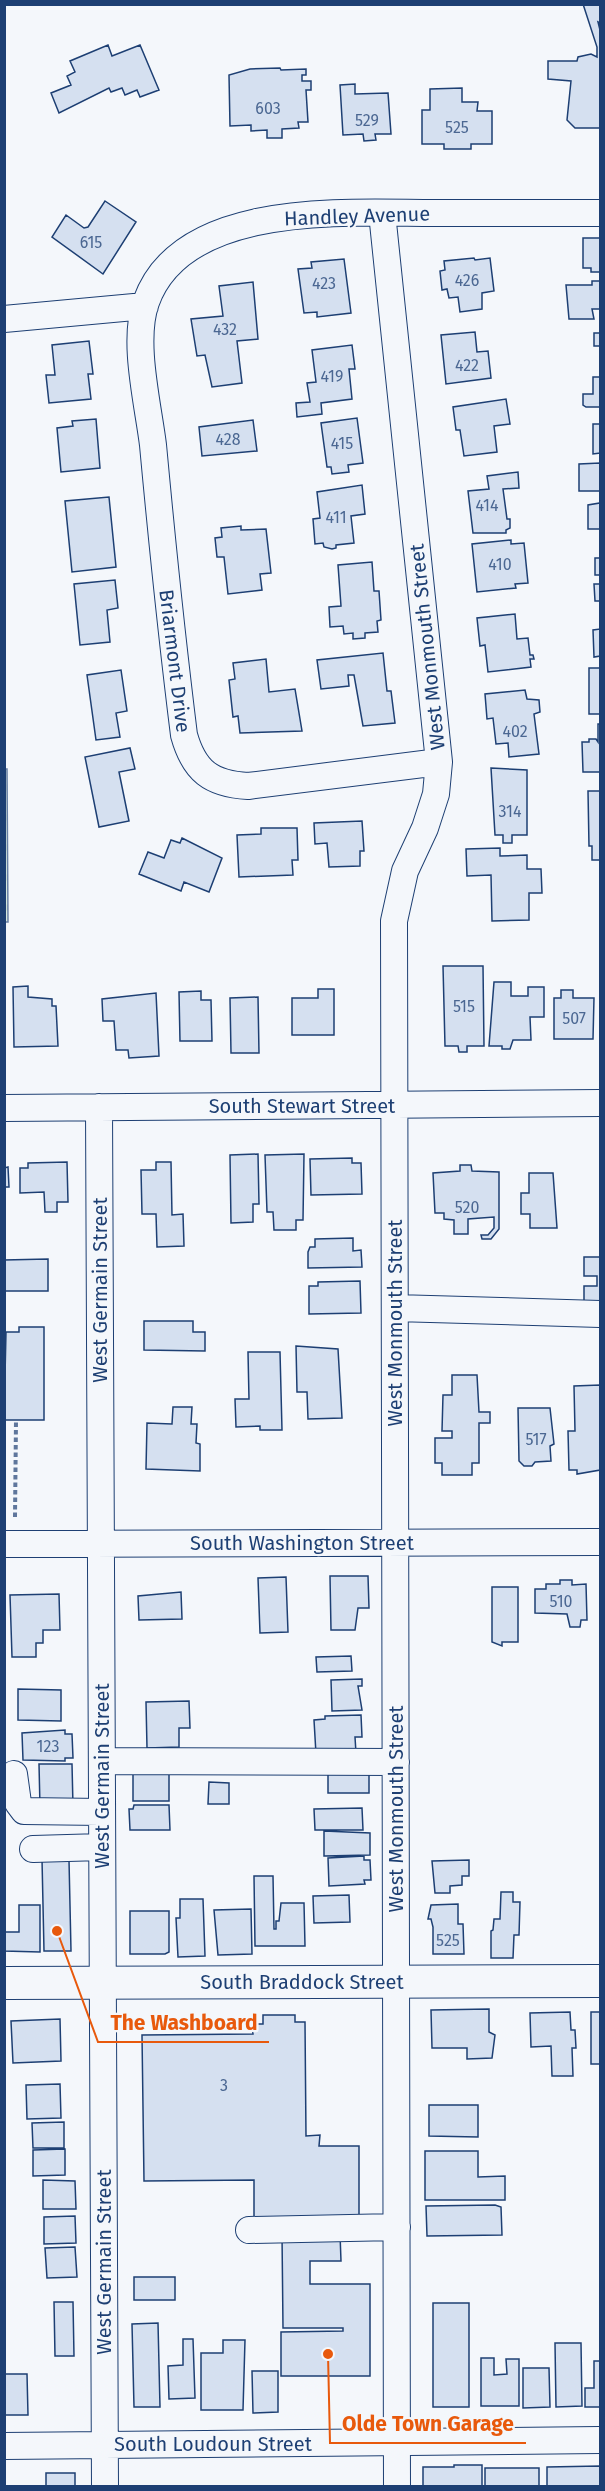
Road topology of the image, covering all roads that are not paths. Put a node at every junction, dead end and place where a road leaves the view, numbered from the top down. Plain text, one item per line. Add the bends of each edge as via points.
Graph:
1 (382, 213) junction
2 (600, 213) edge
3 (145, 306) junction
4 (4, 319) edge
5 (439, 762) junction
6 (600, 1103) edge
7 (395, 1105) junction
8 (99, 1107) junction
9 (4, 1108) edge
10 (395, 1308) junction
11 (600, 1314) edge
12 (396, 1542) junction
13 (600, 1542) edge
14 (4, 1544) edge
15 (101, 1544) junction
16 (102, 1761) junction
17 (396, 1762) junction
18 (14, 1774) dead end
19 (102, 1812) junction
20 (102, 1847) junction
21 (33, 1849) dead end
22 (600, 1981) edge
23 (103, 1982) junction
24 (396, 1982) junction
25 (4, 1983) edge
26 (397, 2227) junction
27 (249, 2230) dead end
28 (600, 2440) edge
29 (397, 2443) junction
30 (105, 2445) junction
31 (4, 2446) edge
32 (105, 2487) edge
33 (397, 2487) edge

1 - 2 street, Handley Avenue
1 - 3 street, Handley Avenue via 279,219 245,224 217,234 173,262
1 - 5 street, West Monmouth Street
3 - 4 street
3 - 5 street, Briarmont Drive via 141,347 166,588 184,735 198,767 210,777 248,786
5 - 7 street, West Monmouth Street via 436,794 405,871 394,921
6 - 7 street, South Stewart Street
7 - 8 street, South Stewart Street
7 - 10 street, West Monmouth Street
8 - 9 street, South Stewart Street
8 - 15 street, West Germain Street
10 - 11 street
10 - 12 street, West Monmouth Street
12 - 13 street, South Washington Street
12 - 15 street, South Washington Street
12 - 17 street, West Monmouth Street
14 - 15 street, South Washington Street
15 - 16 street, West Germain Street
16 - 17 street
16 - 19 street, West Germain Street
17 - 24 street, West Monmouth Street
18 - 19 street via 18,1803 24,1811
19 - 20 street, West Germain Street
20 - 21 street
20 - 23 street, West Germain Street
22 - 24 main road, South Braddock Street
23 - 24 main road, South Braddock Street
23 - 25 main road, South Braddock Street
23 - 30 street, West Germain Street
24 - 26 street, West Monmouth Street
26 - 27 street
26 - 29 street, West Monmouth Street
28 - 29 street, South Loudoun Street
29 - 30 street, South Loudoun Street
29 - 33 street, West Monmouth Street
30 - 31 street, South Loudoun Street
30 - 32 street, West Germain Street

